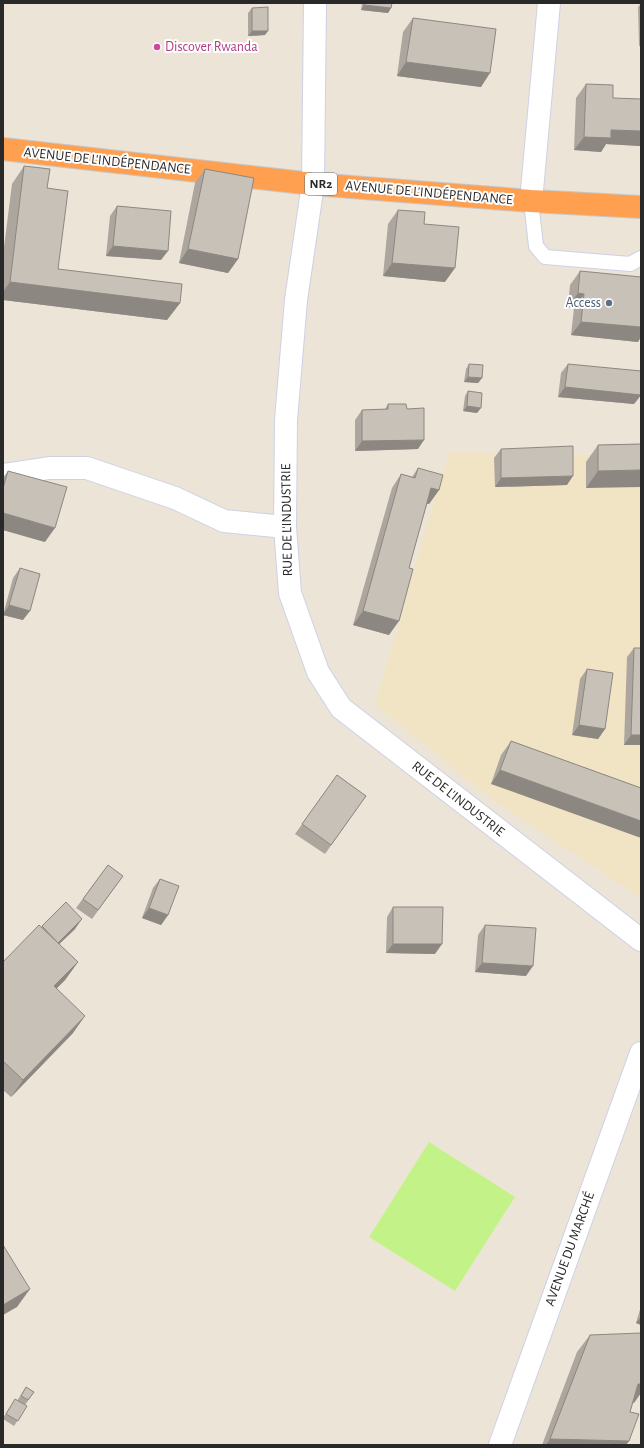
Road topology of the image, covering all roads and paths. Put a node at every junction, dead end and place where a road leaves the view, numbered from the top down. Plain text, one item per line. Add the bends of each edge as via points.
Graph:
1 (315, 3) edge
2 (549, 3) edge
3 (3, 150) edge
4 (313, 184) junction
5 (531, 201) junction
6 (641, 207) edge
7 (641, 258) edge
8 (3, 475) edge
9 (285, 527) junction
10 (641, 940) edge
11 (641, 1053) edge
12 (500, 1445) edge

1 - 4 street, RUE DE L'INDUSTRIE
2 - 5 street
3 - 4 highway, AVENUE DE L'INDÉPENDANCE / NR2
4 - 5 highway, AVENUE DE L'INDÉPENDANCE / NR2
4 - 9 street, RUE DE L'INDUSTRIE via 296,300 286,420
5 - 6 highway, AVENUE DE L'INDÉPENDANCE / NR2
5 - 7 lane via 536,246 544,257 630,264
8 - 9 street via 49,468 87,468 175,498 224,521
9 - 10 street, RUE DE L'INDUSTRIE via 290,593 318,672 341,708
11 - 12 street, AVENUE DU MARCHÉ

